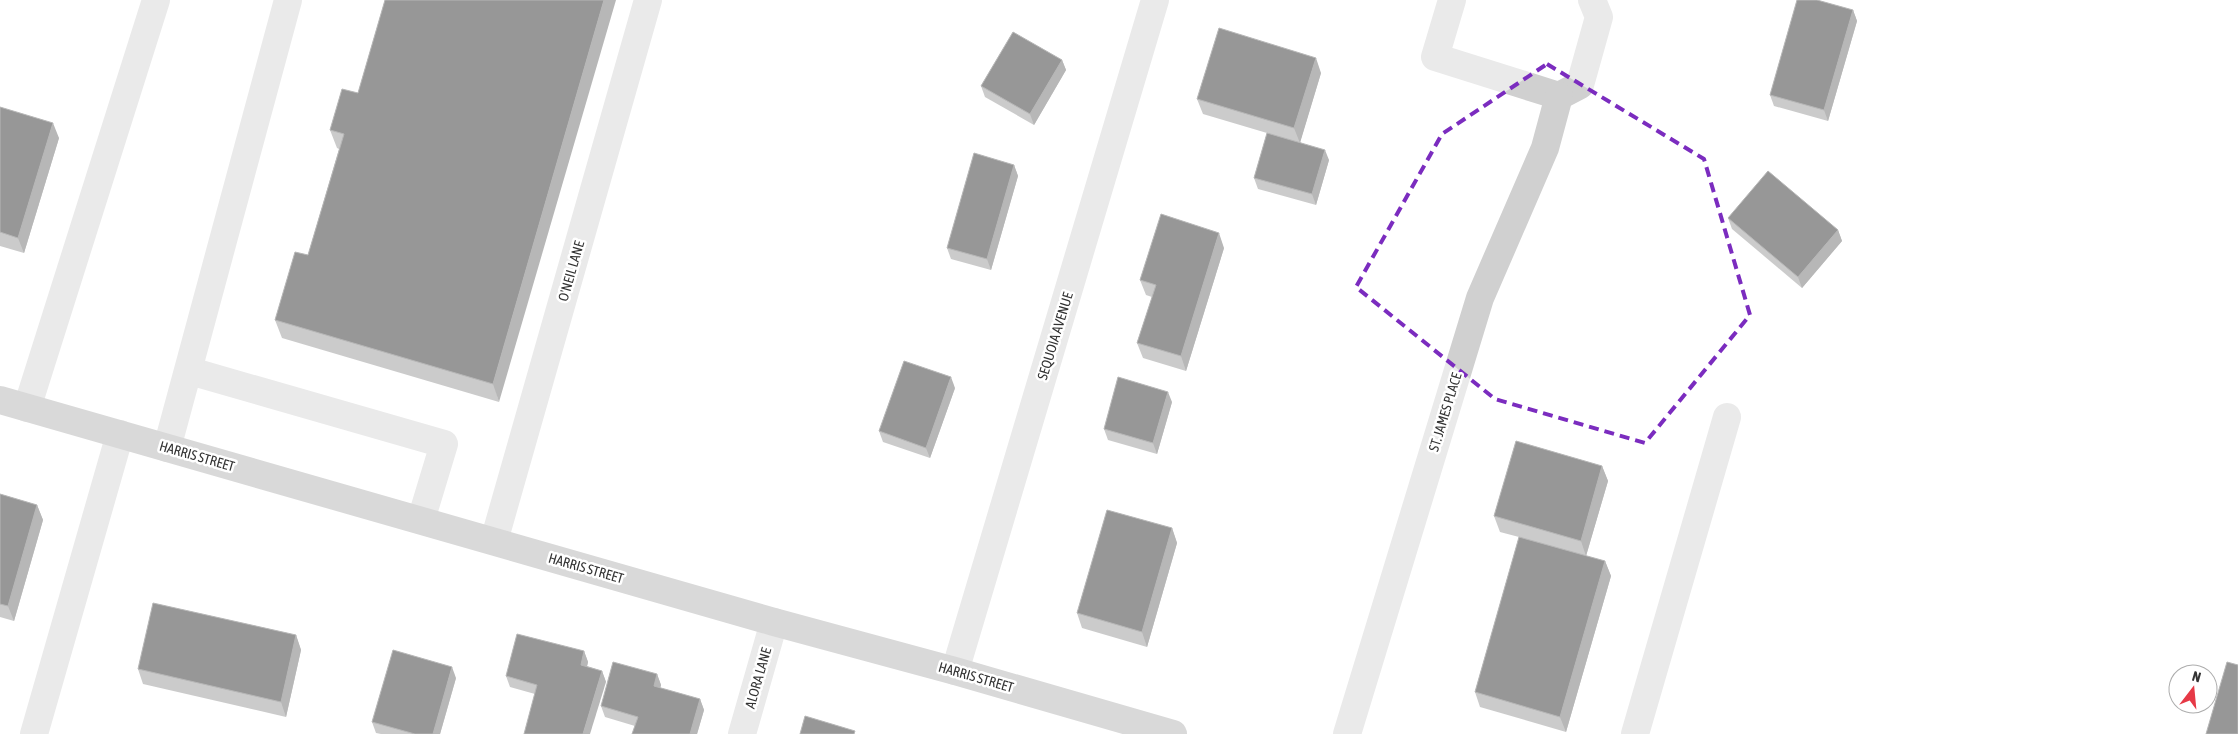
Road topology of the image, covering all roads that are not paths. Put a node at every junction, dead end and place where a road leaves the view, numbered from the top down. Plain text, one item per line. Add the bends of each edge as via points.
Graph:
1 (156, 0) edge
2 (288, 0) edge
3 (648, 0) edge
4 (1155, 0) edge
5 (1452, 0) edge
6 (1592, 0) edge
7 (1559, 96) junction
8 (190, 371) junction
9 (0, 400) edge
10 (27, 408) junction
11 (1727, 417) dead end
12 (120, 434) junction
13 (167, 448) junction
14 (421, 520) junction
15 (494, 541) junction
16 (774, 622) junction
17 (955, 671) junction
18 (34, 734) edge
19 (742, 734) edge
20 (1173, 734) edge
21 (1347, 734) edge
22 (1635, 734) edge

1 - 10 street
2 - 8 street
3 - 15 street, O'NEIL LANE
4 - 17 street, SEQUOIA AVENUE
5 - 7 street via 1435,57
6 - 7 street via 1599,17 1580,85
7 - 21 street, ST. JAMES PLACE via 1545,148 1480,298
8 - 13 street
8 - 14 street via 444,444
9 - 10 main road, HARRIS STREET
10 - 12 main road, HARRIS STREET
11 - 22 street
12 - 13 main road, HARRIS STREET
12 - 18 street
13 - 14 main road, HARRIS STREET
14 - 15 main road, HARRIS STREET
15 - 16 main road, HARRIS STREET
16 - 17 main road, HARRIS STREET
16 - 19 street, ALORA LANE
17 - 20 main road, HARRIS STREET

